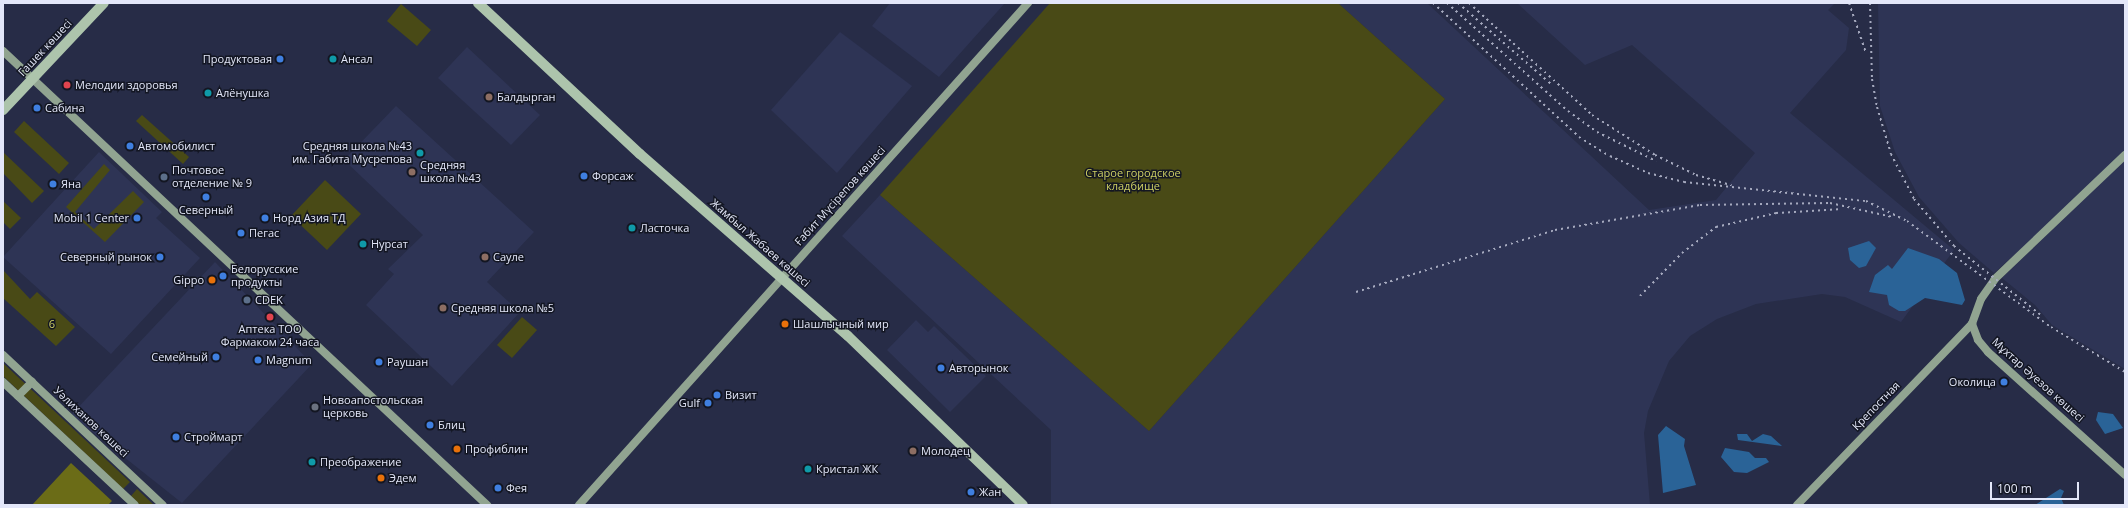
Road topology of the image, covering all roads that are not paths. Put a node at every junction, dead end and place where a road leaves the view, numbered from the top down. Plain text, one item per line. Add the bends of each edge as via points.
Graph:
1 (104, 3) edge
2 (478, 3) edge
3 (1028, 3) edge
4 (3, 51) edge
5 (34, 78) junction
6 (3, 110) edge
7 (2125, 155) edge
8 (781, 278) junction
9 (1972, 324) junction
10 (3, 355) edge
11 (3, 382) edge
12 (32, 382) junction
13 (18, 396) junction
14 (2125, 475) edge
15 (135, 505) edge
16 (163, 505) edge
17 (487, 505) edge
18 (579, 505) edge
19 (1023, 505) edge
20 (1797, 505) edge

1 - 5 main road, Гашек көшесі
2 - 8 main road, Жамбыл Жабаев көшесі via 640,154
3 - 8 main road, Ғабит Мүсірепов көшесі
4 - 5 main road
5 - 6 main road, Гашек көшесі
5 - 17 main road
7 - 9 main road via 1995,279 1981,299
8 - 18 main road, Ғабит Мүсірепов көшесі
8 - 19 main road, Жамбыл Жабаев көшесі via 858,345
9 - 14 main road, Мұхтар Әуезов көшесі via 1978,340 1988,352
9 - 20 main road, Крепостная
10 - 12 main road, Уәлиханов көшесі
11 - 13 main road
12 - 13 main road
12 - 16 main road, Уәлиханов көшесі
13 - 15 main road

